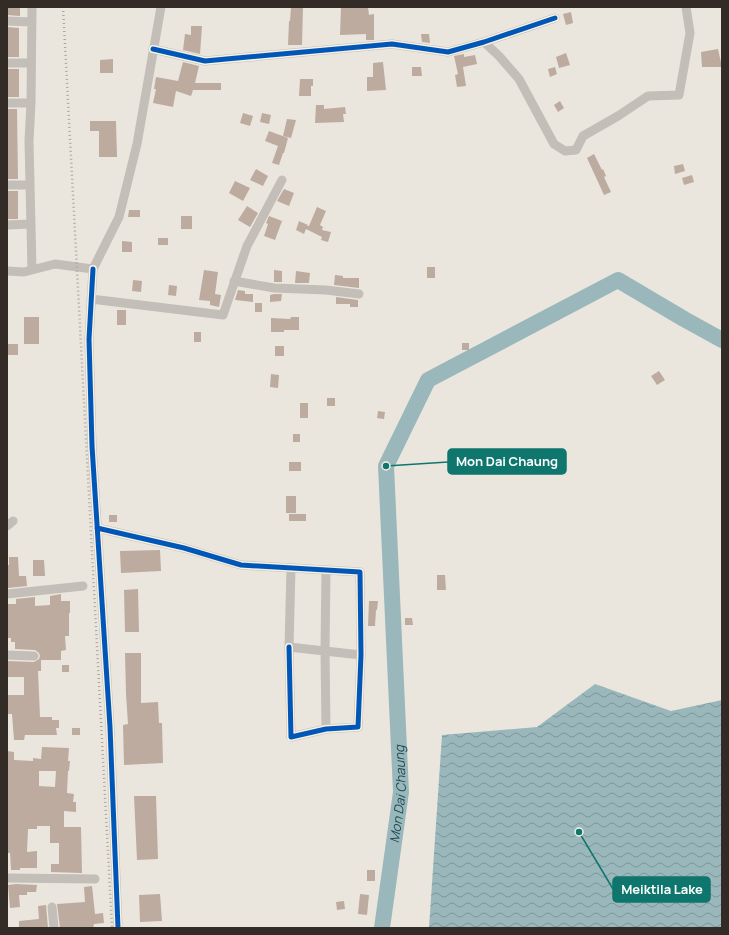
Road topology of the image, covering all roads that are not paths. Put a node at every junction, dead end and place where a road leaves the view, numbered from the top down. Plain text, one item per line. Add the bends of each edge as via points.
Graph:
1 (32, 7) edge
2 (161, 7) edge
3 (686, 7) edge
4 (555, 18) dead end
5 (7, 21) edge
6 (32, 22) junction
7 (484, 42) junction
8 (153, 49) junction
9 (7, 63) edge
10 (31, 63) junction
11 (7, 103) edge
12 (31, 103) junction
13 (282, 180) dead end
14 (7, 185) edge
15 (30, 185) junction
16 (30, 224) junction
17 (7, 225) edge
18 (92, 269) junction
19 (32, 270) junction
20 (7, 271) edge
21 (234, 281) junction
22 (359, 294) dead end
23 (91, 299) junction
24 (97, 528) junction
25 (290, 568) junction
26 (326, 570) junction
27 (83, 586) dead end
28 (7, 594) edge
29 (290, 647) junction
30 (325, 651) junction
31 (7, 655) edge
32 (360, 655) junction
33 (34, 656) dead end
34 (326, 729) junction
35 (7, 878) edge
36 (95, 878) dead end
37 (52, 907) dead end
38 (54, 928) edge
39 (118, 928) edge

1 - 6 street
2 - 8 street
3 - 7 street via 690,33 679,95 648,96 583,136 576,150 565,151 554,144 519,79
4 - 7 street
5 - 6 street
6 - 10 street
7 - 8 street via 448,52 392,44 205,61
8 - 18 street via 137,144 119,217
9 - 10 street
10 - 12 street
11 - 12 street
12 - 15 street
13 - 21 street via 246,246
14 - 15 street
15 - 16 street
16 - 17 street
16 - 19 street
18 - 19 street via 55,264
18 - 23 street
19 - 20 street
21 - 22 street via 274,288
21 - 23 street via 223,315
23 - 24 street via 89,339
24 - 25 street via 184,548 242,565
24 - 39 street
25 - 26 street
25 - 29 street
26 - 30 street
26 - 32 street via 360,572
27 - 28 street
29 - 30 street
29 - 34 street via 291,737
30 - 32 street
30 - 34 street
31 - 33 street
32 - 34 street via 358,727
35 - 36 street
37 - 38 street

